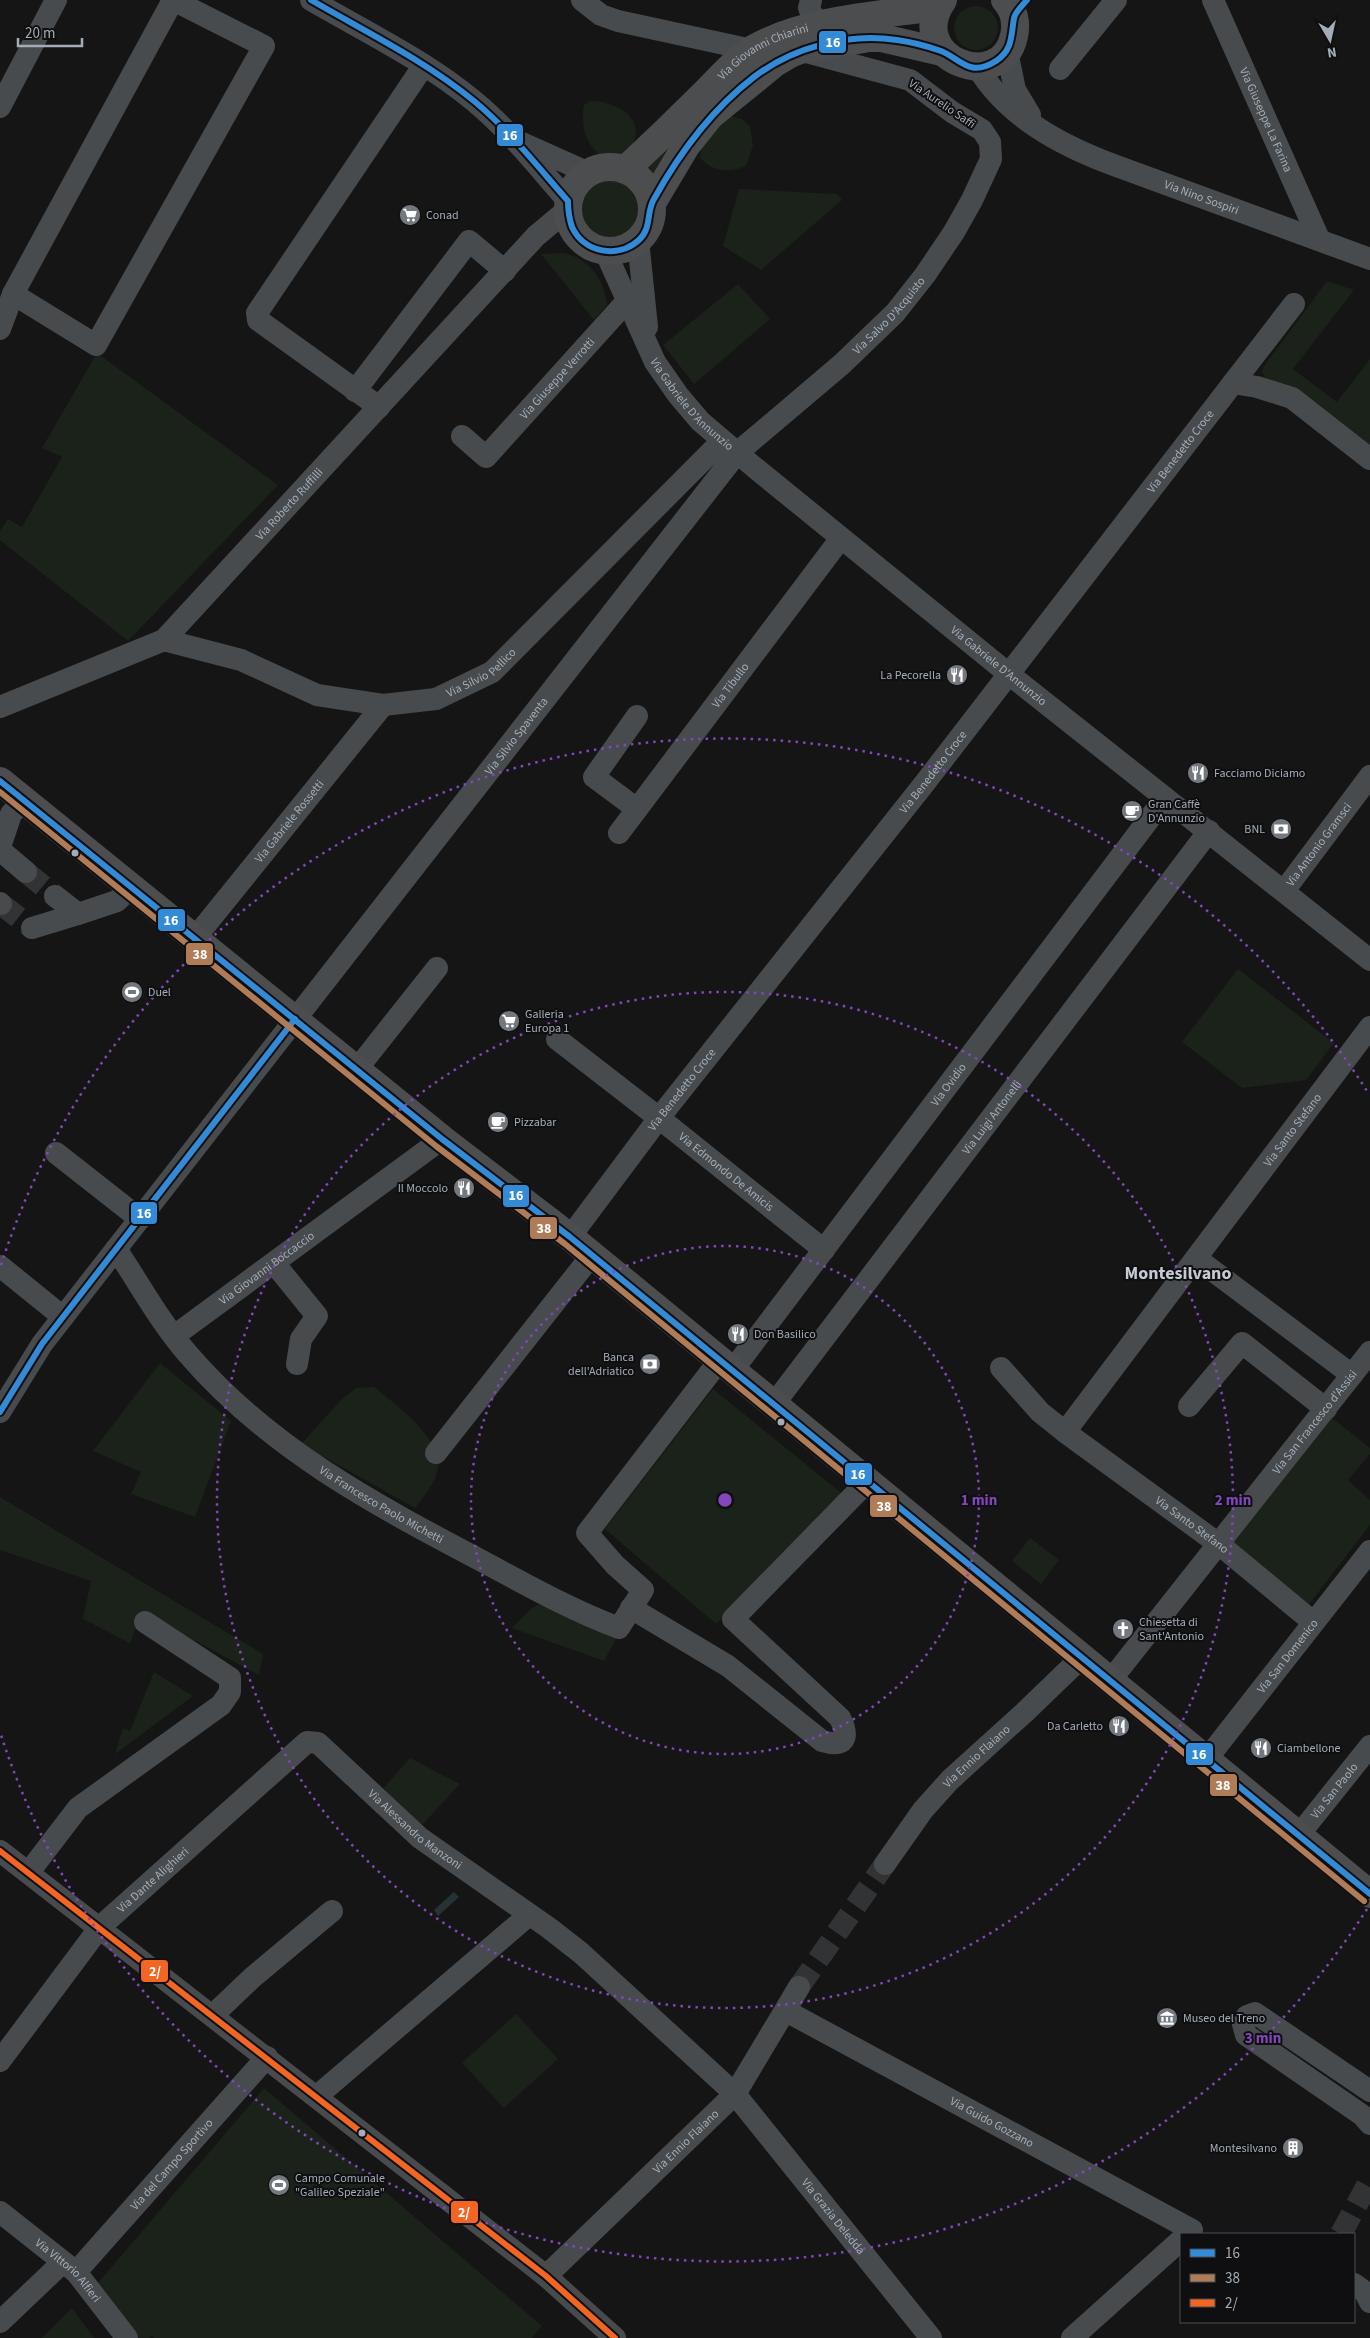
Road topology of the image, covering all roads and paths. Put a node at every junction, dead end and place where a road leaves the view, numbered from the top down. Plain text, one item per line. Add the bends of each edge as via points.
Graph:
1 (56, 0) edge
2 (173, 0) edge
3 (311, 0) edge
4 (582, 0) edge
5 (811, 0) edge
6 (1116, 0) edge
7 (1213, 0) edge
8 (941, 3) edge
9 (1016, 5) edge
10 (818, 26) junction
11 (700, 40) junction
12 (752, 50) junction
13 (800, 50) junction
14 (1007, 51) junction
15 (942, 52) junction
16 (424, 65) junction
17 (978, 67) junction
18 (1060, 69) dead end
19 (724, 74) junction
20 (0, 107) edge
21 (1037, 127) junction
22 (515, 140) junction
23 (990, 142) joint
24 (625, 170) junction
25 (589, 173) junction
26 (652, 203) junction
27 (569, 213) junction
28 (638, 240) junction
29 (1319, 240) junction
30 (605, 251) junction
31 (1370, 259) edge
32 (504, 271) junction
33 (13, 294) junction
34 (628, 300) junction
35 (1294, 304) dead end
36 (0, 329) edge
37 (649, 350) junction
38 (1234, 383) junction
39 (355, 391) junction
40 (379, 407) junction
41 (462, 436) dead end
42 (729, 447) junction
43 (1370, 459) edge
44 (841, 538) junction
45 (164, 640) junction
46 (1010, 675) junction
47 (383, 705) junction
48 (0, 707) edge
49 (637, 716) dead end
50 (1370, 776) edge
51 (0, 781) edge
52 (1165, 798) junction
53 (23, 801) junction
54 (638, 809) junction
55 (1209, 831) junction
56 (619, 833) dead end
57 (0, 848) edge
58 (26, 872) tunnel mouth
59 (131, 887) junction
60 (1284, 891) junction
61 (55, 896) tunnel mouth
62 (78, 914) junction
63 (32, 928) dead end
64 (194, 938) junction
65 (1370, 960) edge
66 (438, 968) dead end
67 (295, 1019) junction
68 (1370, 1027) edge
69 (557, 1039) dead end
70 (357, 1069) junction
71 (659, 1118) junction
72 (442, 1139) junction
73 (56, 1153) dead end
74 (140, 1219) junction
75 (570, 1237) junction
76 (116, 1249) junction
77 (824, 1250) junction
78 (592, 1255) junction
79 (1196, 1258) junction
80 (274, 1263) junction
81 (0, 1266) edge
82 (63, 1317) junction
83 (174, 1336) junction
84 (42, 1344) junction
85 (1370, 1352) edge
86 (297, 1364) dead end
87 (726, 1366) junction
88 (1001, 1368) dead end
89 (1352, 1376) junction
90 (0, 1384) edge
91 (774, 1404) junction
92 (1188, 1406) dead end
93 (1326, 1409) junction
94 (0, 1412) edge
95 (1065, 1432) junction
96 (436, 1453) dead end
97 (868, 1481) junction
98 (1220, 1545) junction
99 (1370, 1551) edge
100 (631, 1608) junction
101 (145, 1622) dead end
102 (1313, 1622) junction
103 (1082, 1657) junction
104 (1110, 1681) junction
105 (306, 1742) joint
106 (1370, 1746) edge
107 (1206, 1760) junction
108 (1298, 1836) junction
109 (0, 1851) edge
110 (885, 1864) tunnel mouth
111 (29, 1872) junction
112 (1370, 1894) edge
113 (332, 1911) dead end
114 (529, 1915) junction
115 (100, 1927) junction
116 (798, 1987) tunnel mouth
117 (786, 2011) junction
118 (212, 2015) junction
119 (267, 2057) junction
120 (0, 2061) edge
121 (1370, 2092) edge
122 (735, 2094) junction
123 (317, 2096) junction
124 (1370, 2124) edge
125 (0, 2212) edge
126 (1189, 2233) edge
127 (1180, 2241) edge
128 (69, 2267) junction
129 (546, 2276) junction
130 (1355, 2285) edge
131 (1370, 2302) edge
132 (0, 2322) edge
133 (127, 2338) edge
134 (616, 2338) edge
135 (931, 2338) edge
136 (1072, 2338) edge

1 - 20 street
2 - 33 street
2 - 33 street via 264,46 96,345
3 - 16 street
4 - 11 street via 609,19
5 - 10 street via 809,8
6 - 18 street
7 - 29 street, Via Giuseppe La Farina
8 - 10 main road, Via Giovanni Chiarini
8 - 15 main road via 934,35
9 - 14 main road via 1016,28
10 - 12 main road, Via Giovanni Chiarini
11 - 12 street
11 - 19 street via 723,60
12 - 19 main road, Via Giovanni Chiarini
13 - 15 main road, Via Giovanni Chiarini via 882,38
13 - 23 street, Via Aurelio Saffi via 910,80 982,130
13 - 26 main road, Via Giovanni Chiarini via 775,63 710,116 686,146
14 - 17 main road via 989,64
14 - 21 street via 1015,90
15 - 17 main road, Via Giovanni Chiarini via 958,64
16 - 22 street via 474,101
16 - 39 street via 257,313 258,320
17 - 21 street, Via Nino Sospiri via 996,94
19 - 24 main road, Via Giovanni Chiarini
21 - 29 street, Via Nino Sospiri via 1101,160
22 - 25 street
22 - 27 street
23 - 42 street, Via Salvo D'Acquisto via 991,159 972,200 936,261 911,294 858,349
24 - 25 main road via 600,168
24 - 26 main road via 647,189
25 - 27 main road via 572,190
26 - 28 main road via 649,223
27 - 30 main road via 580,239
27 - 32 street, Via Roberto Ruffilli via 536,236
28 - 30 main road via 617,251
28 - 37 street
29 - 31 street, Via Nino Sospiri
30 - 34 street
32 - 39 street via 468,241
32 - 40 street, Via Roberto Ruffilli
33 - 36 street
34 - 37 street
34 - 41 street, Via Giuseppe Verrotti via 486,457
35 - 38 street, Via Benedetto Croce
37 - 42 street, Via Gabriele D'Annunzio via 678,395
38 - 43 street via 1292,398
38 - 46 street, Via Benedetto Croce
39 - 40 street
40 - 45 street, Via Roberto Ruffilli
42 - 44 street, Via Gabriele D'Annunzio
42 - 47 street, Via Silvio Pellico via 492,672 436,699
42 - 67 street, Via Silvio Spaventa
44 - 46 street, Via Gabriele D'Annunzio
44 - 54 street, Via Tibullo
45 - 47 street, Via Silvio Pellico via 241,660 317,695
45 - 48 street, Via Roberto Ruffilli
46 - 52 street, Via Gabriele D'Annunzio
46 - 71 street, Via Benedetto Croce
47 - 64 street, Via Gabriele Rossetti
49 - 54 street via 594,777
50 - 60 street, Via Antonio Gramsci
51 - 53 main road
52 - 55 street, Via Gabriele D'Annunzio
52 - 77 street, Via Ovidio
53 - 57 street via 11,814
53 - 59 main road
54 - 56 street, Via Tibullo
55 - 60 street, Via Gabriele D'Annunzio
55 - 91 street, Via Luigi Antonelli
57 - 58 street
59 - 62 street via 117,901
59 - 64 main road
60 - 65 street, Via Gabriele D'Annunzio
61 - 62 street
62 - 63 street
64 - 67 main road
66 - 70 street
67 - 70 main road
67 - 74 street, Via Silvio Spaventa
68 - 79 street, Via Santo Stefano
69 - 71 street, Via Edmondo De Amicis
70 - 72 main road
71 - 75 street, Via Benedetto Croce
71 - 77 street, Via Edmondo De Amicis
72 - 75 main road
72 - 80 street, Via Giovanni Boccaccio
73 - 74 street
74 - 76 street, Via Silvio Spaventa
75 - 78 main road
76 - 82 street, Via Silvio Spaventa
76 - 83 street
77 - 87 street, Via Ovidio
78 - 87 main road
78 - 96 street
79 - 89 street
79 - 95 street, Via Santo Stefano
80 - 83 street, Via Giovanni Boccaccio
80 - 86 street via 317,1316 301,1339
81 - 82 street
82 - 84 street, Via Silvio Spaventa
83 - 100 street, Via Francesco Paolo Michetti via 242,1410 327,1474 566,1606 618,1628
84 - 90 street
84 - 94 street
85 - 89 street, Via San Francesco d'Assisi
87 - 91 main road
87 - 100 street via 587,1533 643,1590
88 - 95 street, Via Santo Stefano via 1040,1412
89 - 93 street, Via San Francesco d'Assisi
91 - 97 main road
92 - 93 street via 1242,1342
93 - 98 street, Via San Francesco d'Assisi
95 - 98 street, Via Santo Stefano
97 - 100 street via 733,1619 840,1718 845,1728 841,1742 834,1745 822,1741 728,1666
97 - 103 main road
98 - 102 street, Via Santo Stefano
98 - 104 street, Via San Francesco d'Assisi
99 - 102 street, Via San Domenico
101 - 111 street via 230,1678 230,1692 221,1704 78,1808
102 - 107 street, Via San Domenico
103 - 104 main road
103 - 110 street, Via Ennio Flaiano via 945,1785
104 - 107 main road
105 - 114 street, Via Alessandro Manzoni via 318,1743 420,1838
105 - 115 street, Via Dante Alighieri
106 - 108 street, Via San Paolo
107 - 108 main road
108 - 112 main road
109 - 111 street
111 - 115 street
113 - 118 street
114 - 122 street, Via Alessandro Manzoni via 581,1953
114 - 123 street
115 - 118 street
115 - 120 street, Via Dante Alighieri
116 - 117 street, Via Ennio Flaiano
117 - 122 street, Via Ennio Flaiano
117 - 126 street, Via Guido Gozzano via 1192,2230
118 - 119 street
119 - 123 street
119 - 128 street, Via del Campo Sportivo
121 - 124 street via 1255,2014 1247,2016 1242,2024 1246,2035 1362,2115
122 - 129 street, Via Ennio Flaiano
122 - 135 street, Via Grazia Deledda
123 - 129 street
125 - 128 street, Via Vittorio Alfieri
127 - 136 street
128 - 132 street, Via del Campo Sportivo
128 - 133 street, Via Vittorio Alfieri
129 - 134 street
130 - 131 street via 1365,2292

